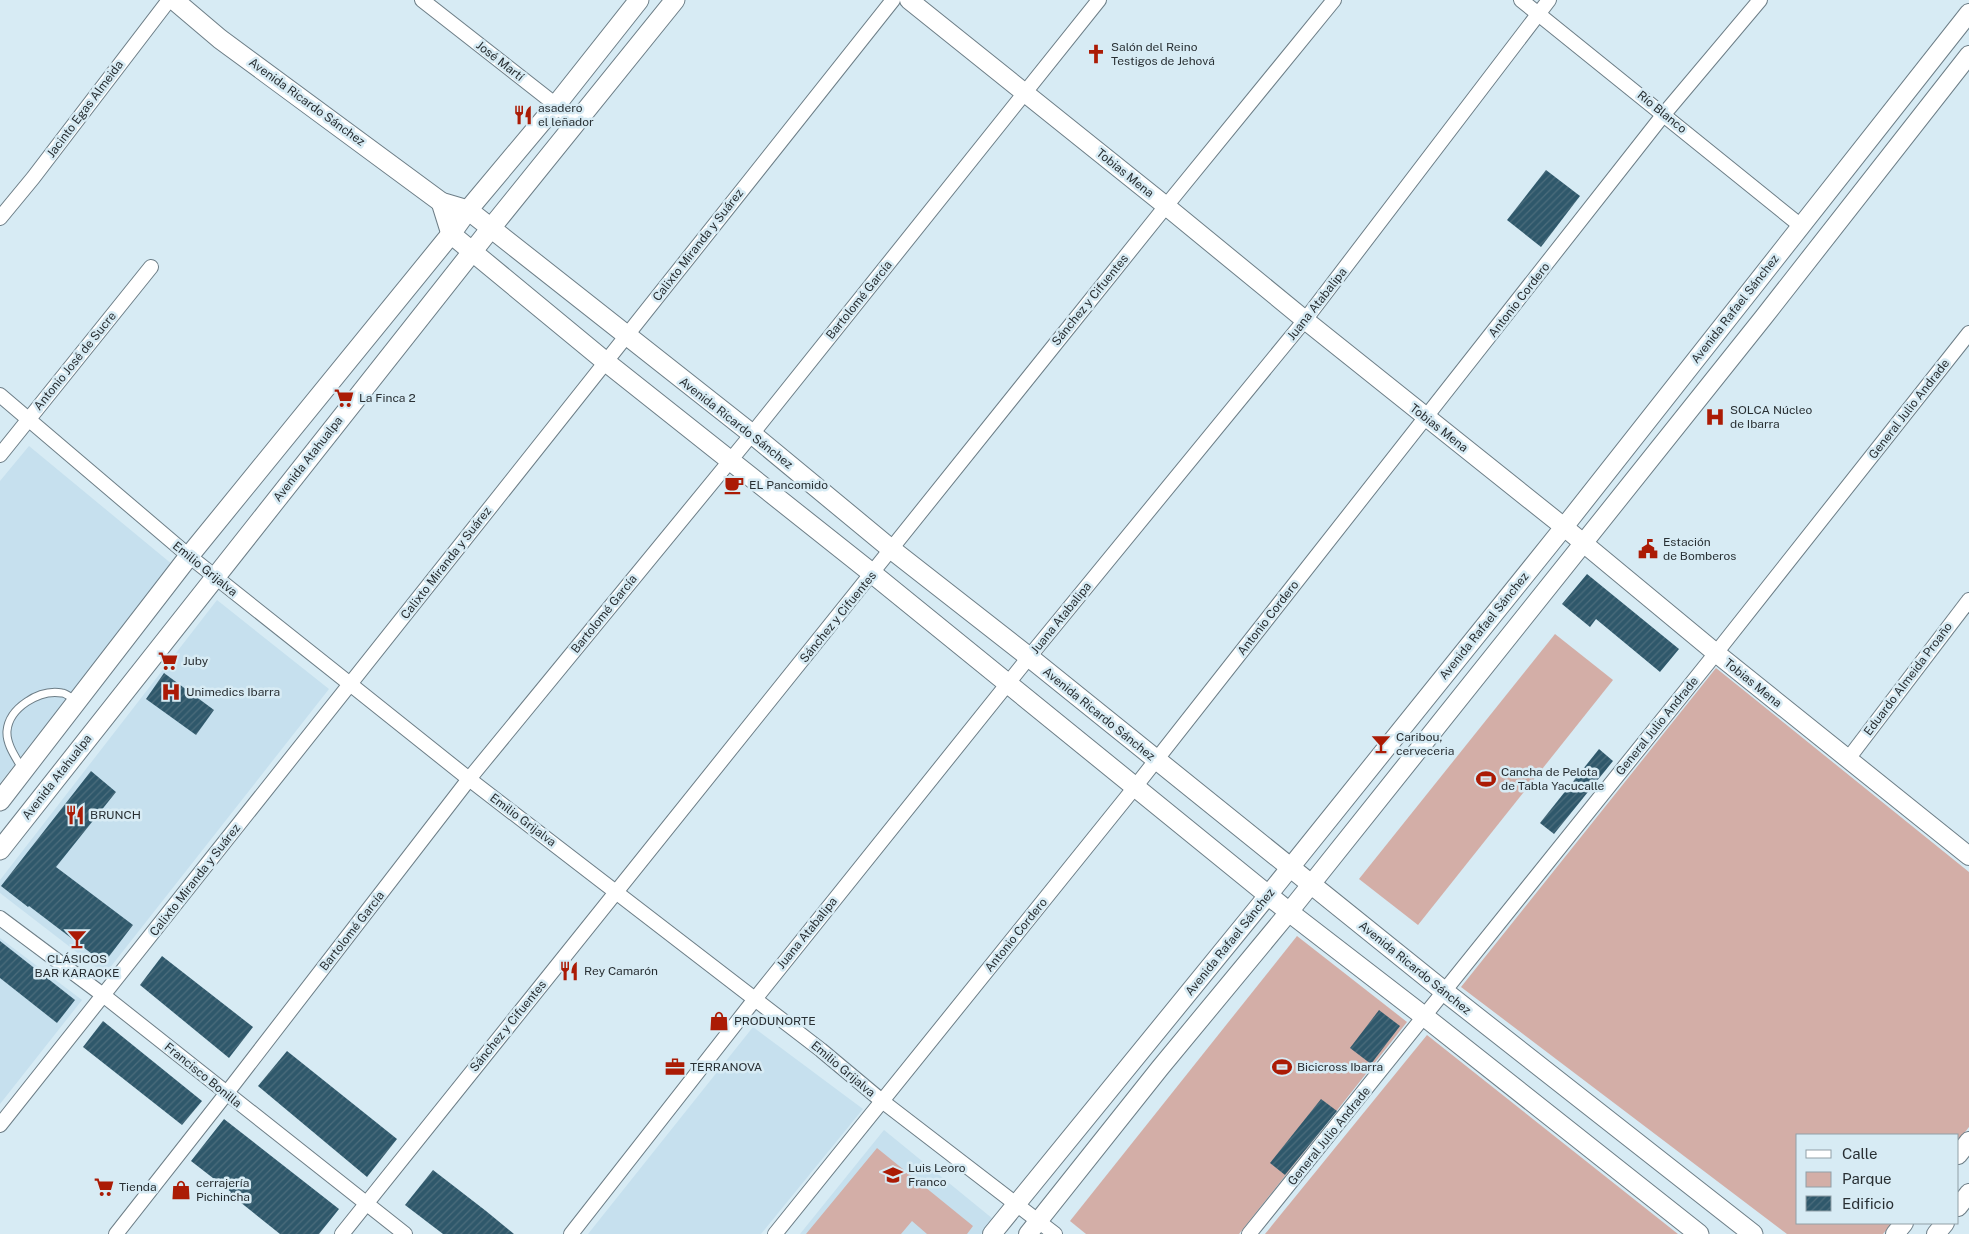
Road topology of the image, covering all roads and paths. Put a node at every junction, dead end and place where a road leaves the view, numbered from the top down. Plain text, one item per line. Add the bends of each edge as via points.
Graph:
1 (169, 0) edge
2 (174, 0) edge
3 (422, 0) edge
4 (639, 0) edge
5 (675, 0) edge
6 (893, 0) edge
7 (909, 0) edge
8 (1099, 0) edge
9 (1334, 0) edge
10 (1521, 0) edge
11 (1549, 0) edge
12 (1760, 0) edge
13 (1969, 12) edge
14 (1538, 14) junction
15 (1969, 56) edge
16 (1025, 93) junction
17 (556, 105) junction
18 (1664, 114) junction
19 (576, 124) junction
20 (441, 202) junction
21 (1166, 206) junction
22 (468, 210) junction
23 (0, 218) edge
24 (1802, 226) junction
25 (491, 228) junction
26 (451, 234) junction
27 (473, 252) junction
28 (151, 267) dead end
29 (1742, 299) junction
30 (1763, 318) junction
31 (1305, 320) junction
32 (1968, 335) edge
33 (626, 337) junction
34 (606, 362) junction
35 (0, 395) edge
36 (29, 418) junction
37 (1426, 418) junction
38 (752, 434) junction
39 (0, 455) edge
40 (730, 460) junction
41 (1564, 527) junction
42 (1583, 544) junction
43 (891, 549) junction
44 (189, 556) junction
45 (873, 574) junction
46 (215, 577) junction
47 (1969, 600) edge
48 (1716, 653) junction
49 (1029, 657) junction
50 (1008, 683) junction
51 (350, 684) junction
52 (78, 702) junction
53 (1848, 759) junction
54 (1156, 760) junction
55 (23, 771) junction
56 (469, 779) junction
57 (1135, 787) junction
58 (0, 801) edge
59 (0, 850) edge
60 (1969, 856) edge
61 (1290, 867) junction
62 (1311, 884) junction
63 (616, 891) junction
64 (1269, 894) junction
65 (1289, 912) junction
66 (0, 918) edge
67 (1445, 992) junction
68 (103, 995) junction
69 (755, 999) junction
70 (1425, 1017) junction
71 (226, 1094) junction
72 (882, 1101) junction
73 (0, 1125) edge
74 (1969, 1141) edge
75 (1959, 1154) edge
76 (1969, 1193) edge
77 (366, 1203) junction
78 (1016, 1203) junction
79 (1959, 1206) edge
80 (1903, 1224) edge
81 (1944, 1224) edge
82 (1033, 1227) edge
83 (116, 1234) edge
84 (342, 1234) edge
85 (405, 1234) edge
86 (571, 1234) edge
87 (775, 1234) edge
88 (992, 1234) edge
89 (1055, 1234) edge
90 (1249, 1234) edge
91 (1699, 1234) edge
92 (1753, 1234) edge
93 (1895, 1234) edge
94 (1936, 1234) edge

1 - 23 street, Jacinto Egas Almeida
2 - 20 main road, Avenida Ricardo Sánchez via 220,38
3 - 17 street, José Martí
4 - 17 main road
5 - 19 main road, Avenida Atahualpa
6 - 33 street, Calixto Miranda y Suárez
7 - 16 street, Tobias Mena
8 - 16 street, Bartolomé García
9 - 21 street, Sánchez y Cifuentes
10 - 14 street, Río Blanco
11 - 14 street, Juana Atabalipa
12 - 18 street, Antonio Cordero
13 - 24 street, Avenida Rafael Sánchez
14 - 18 street, Río Blanco
14 - 31 street, Juana Atabalipa
15 - 30 street, Avenida Rafael Sánchez
16 - 21 street, Tobias Mena
16 - 38 street, Bartolomé García
17 - 19 street, José Martí
17 - 22 main road
18 - 24 street, Río Blanco
18 - 37 street, Antonio Cordero
19 - 25 main road, Avenida Atahualpa
20 - 22 main road, Avenida Ricardo Sánchez
20 - 26 main road
21 - 31 street, Tobias Mena
21 - 43 street, Sánchez y Cifuentes
22 - 25 main road, Avenida Ricardo Sánchez
22 - 26 main road
24 - 29 street, Avenida Rafael Sánchez
25 - 27 main road, Avenida Atahualpa
25 - 33 main road, Avenida Ricardo Sánchez
26 - 27 main road
26 - 44 main road
27 - 34 main road
27 - 46 main road, Avenida Atahualpa
28 - 36 street, Antonio José de Sucre
29 - 30 street
29 - 41 street, Avenida Rafael Sánchez
30 - 42 street, Avenida Rafael Sánchez
31 - 37 street, Tobias Mena
31 - 49 street, Juana Atabalipa
32 - 48 street, General Julio Andrade
33 - 34 street, Calixto Miranda y Suárez
33 - 38 main road, Avenida Ricardo Sánchez
34 - 40 main road
34 - 51 street, Calixto Miranda y Suárez
35 - 36 street, Emilio Grijalva
36 - 39 street, Antonio José de Sucre
36 - 44 street, Emilio Grijalva
37 - 41 street, Tobias Mena
37 - 54 street, Antonio Cordero
38 - 40 street, Bartolomé García
38 - 43 main road, Avenida Ricardo Sánchez
40 - 45 main road
40 - 56 street, Bartolomé García
41 - 42 street, Tobias Mena
41 - 61 street, Avenida Rafael Sánchez
42 - 48 street, Tobias Mena
42 - 62 street, Avenida Rafael Sánchez
43 - 45 street, Sánchez y Cifuentes
43 - 49 main road, Avenida Ricardo Sánchez
44 - 46 street, Emilio Grijalva
44 - 52 main road
45 - 50 main road
45 - 63 street, Sánchez y Cifuentes
46 - 51 street, Emilio Grijalva
46 - 59 main road, Avenida Atahualpa
47 - 53 street, Eduardo Almeida Proaño
48 - 53 street, Tobias Mena
48 - 67 street, General Julio Andrade
49 - 50 street, Juana Atabalipa
49 - 54 main road, Avenida Ricardo Sánchez
50 - 57 main road
50 - 69 street, Juana Atabalipa
51 - 56 street, Emilio Grijalva
51 - 68 street, Calixto Miranda y Suárez
52 - 55 main road
52 - 55 lane via 62,693 45,693 25,702 14,713 7,731 8,742
53 - 60 street, Tobias Mena
54 - 57 street, Antonio Cordero
54 - 61 main road, Avenida Ricardo Sánchez
55 - 58 main road
56 - 63 street, Emilio Grijalva
56 - 71 street, Bartolomé García
57 - 64 main road
57 - 72 street, Antonio Cordero
61 - 62 main road, Avenida Ricardo Sánchez
61 - 64 street, Avenida Rafael Sánchez
62 - 65 street, Avenida Rafael Sánchez
62 - 67 main road, Avenida Ricardo Sánchez
63 - 69 street, Emilio Grijalva
63 - 77 street, Sánchez y Cifuentes
64 - 65 main road
64 - 78 street, Avenida Rafael Sánchez
65 - 70 main road
65 - 82 street, Avenida Rafael Sánchez
66 - 68 street, Francisco Bonilla
67 - 70 street, General Julio Andrade
67 - 92 main road, Avenida Ricardo Sánchez
68 - 71 street, Francisco Bonilla
68 - 73 street, Calixto Miranda y Suárez
69 - 72 street, Emilio Grijalva
69 - 86 street, Juana Atabalipa
70 - 90 street, General Julio Andrade
70 - 91 main road
71 - 77 street, Francisco Bonilla
71 - 83 street, Bartolomé García
72 - 78 street, Emilio Grijalva
72 - 87 street, Antonio Cordero
74 - 75 street
76 - 79 street
77 - 84 street, Sánchez y Cifuentes
77 - 85 street, Francisco Bonilla
78 - 82 street, Emilio Grijalva
78 - 88 street, Avenida Rafael Sánchez
80 - 93 street
81 - 94 street
82 - 89 street, Emilio Grijalva

